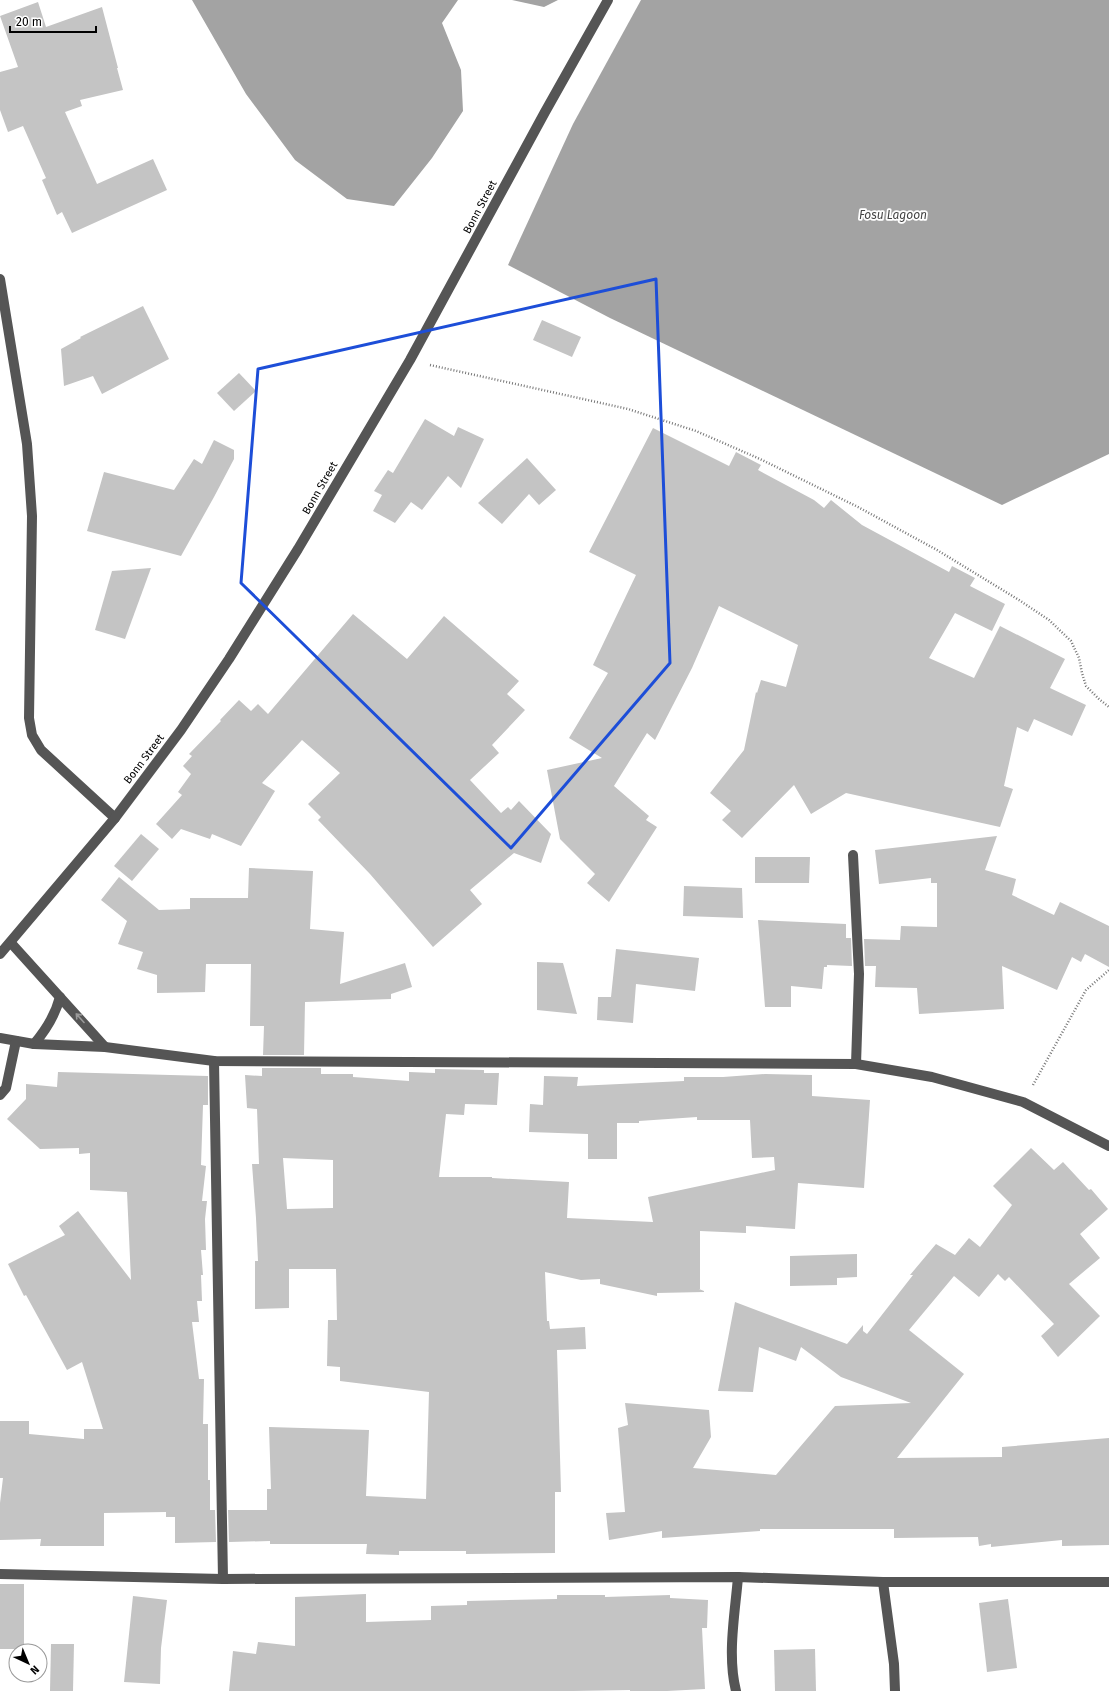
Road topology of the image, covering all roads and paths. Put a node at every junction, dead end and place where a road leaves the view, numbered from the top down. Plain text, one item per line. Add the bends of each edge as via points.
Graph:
1 (608, 0) edge
2 (0, 279) edge
3 (410, 360) junction
4 (1109, 707) edge
5 (115, 818) junction
6 (853, 856) dead end
7 (11, 942) junction
8 (0, 954) edge
9 (1109, 970) edge
10 (60, 997) junction
11 (0, 1038) edge
12 (16, 1041) junction
13 (34, 1044) junction
14 (105, 1047) junction
15 (214, 1061) junction
16 (856, 1064) junction
17 (0, 1095) edge
18 (1023, 1102) junction
19 (1109, 1146) edge
20 (0, 1574) edge
21 (738, 1577) junction
22 (223, 1579) junction
23 (882, 1582) junction
24 (1109, 1582) edge
25 (736, 1691) edge
26 (895, 1691) edge

1 - 3 street, Bonn Street
2 - 5 street via 27,444 32,516 29,718 32,735 40,750
3 - 4 path via 628,409 696,431 837,497 937,550 1048,620 1071,641 1079,658 1086,686
3 - 5 street, Bonn Street via 298,549 229,659 181,730
5 - 7 street, Bonn Street
6 - 16 street via 860,974
7 - 8 street, Bonn Street
7 - 10 street
9 - 18 path via 1086,990
10 - 13 street via 49,1025
14 -> 10 street
11 - 12 street
12 - 13 street
12 - 17 street via 6,1088
13 - 14 street
14 - 15 street
15 - 16 street
15 - 22 street
16 - 18 street via 932,1077
18 - 19 street
20 - 22 street
21 - 22 street
21 - 23 street
21 - 25 street via 732,1646 733,1681
23 - 24 street
23 - 26 street via 894,1664

